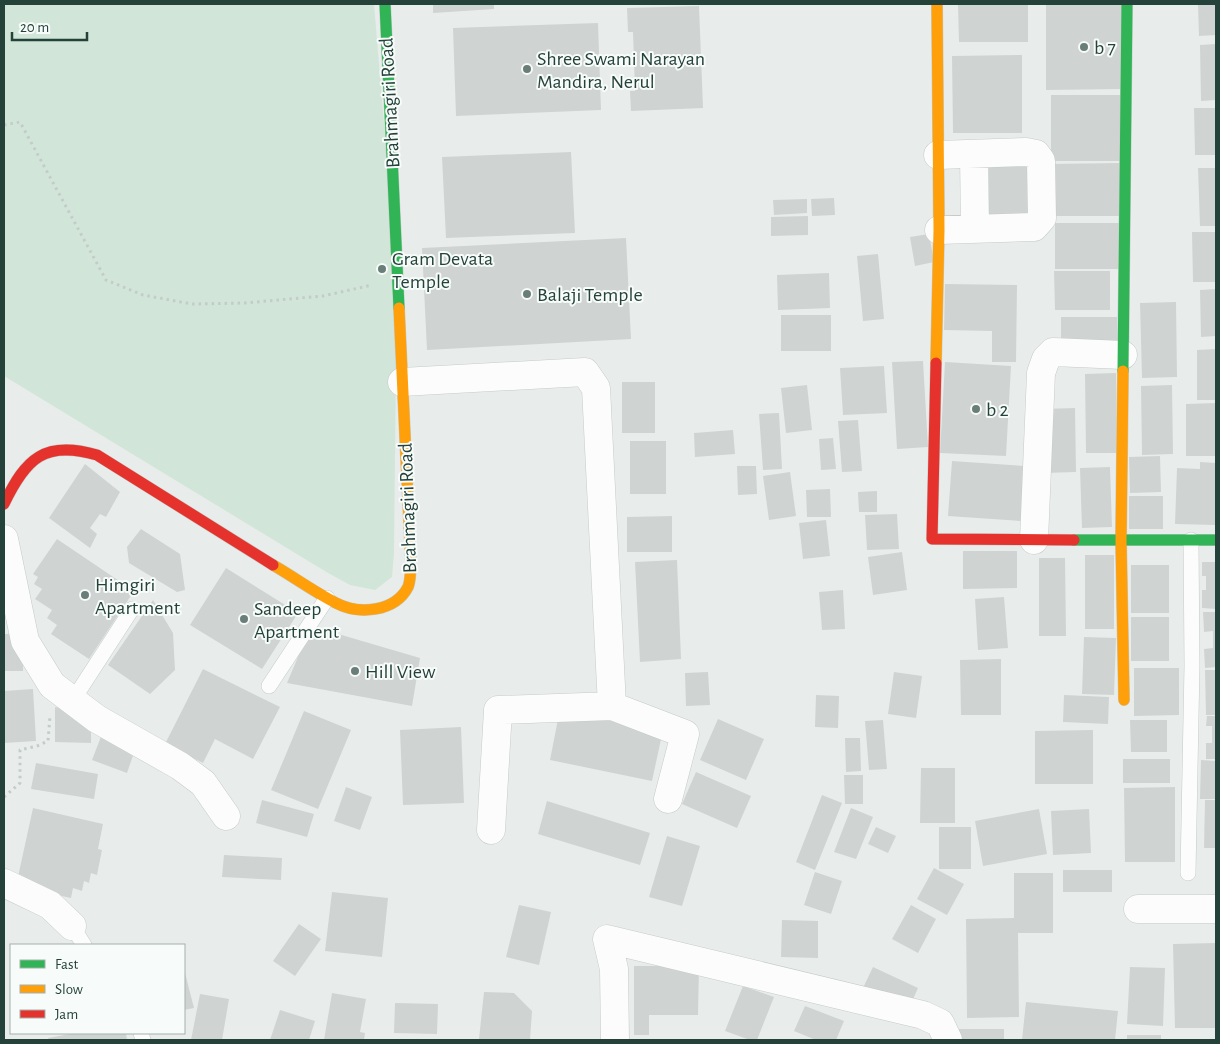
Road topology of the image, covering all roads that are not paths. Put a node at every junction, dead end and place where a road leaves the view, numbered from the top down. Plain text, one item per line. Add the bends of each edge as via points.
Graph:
1 (385, 4) edge
2 (937, 4) edge
3 (1127, 4) edge
4 (974, 154) junction
5 (938, 155) junction
6 (975, 229) junction
7 (939, 230) junction
8 (1123, 355) junction
9 (402, 382) junction
10 (4, 504) edge
11 (4, 540) edge
12 (1034, 540) junction
13 (1121, 540) junction
14 (1191, 540) junction
15 (1216, 540) edge
16 (327, 598) junction
17 (132, 609) dead end
18 (268, 686) dead end
19 (62, 693) junction
20 (1124, 700) dead end
21 (612, 706) junction
22 (668, 799) dead end
23 (226, 816) dead end
24 (491, 830) dead end
25 (1188, 873) dead end
26 (4, 883) edge
27 (1138, 909) dead end
28 (1216, 909) edge
29 (78, 936) edge
30 (614, 1040) edge
31 (948, 1040) edge

1 - 9 street, Brahmagiri Road
2 - 5 street
3 - 8 street
4 - 5 street
4 - 6 street
4 - 6 street via 1036,154 1041,160 1042,218 1034,227
5 - 7 street
6 - 7 street
7 - 12 street via 932,539
8 - 12 street via 1053,352 1046,359 1041,373
8 - 13 street
9 - 16 street, Brahmagiri Road via 411,564 408,587 396,602 375,611 355,610
9 - 21 street via 585,372 596,388
10 - 16 street, Brahmagiri Road via 19,473 36,456 58,447 79,448 97,455
11 - 19 street via 25,641
12 - 13 street
13 - 14 street
13 - 20 street
14 - 15 street
14 - 25 lane
16 - 18 lane
17 - 19 lane
19 - 23 street via 97,719 180,766 203,783
21 - 22 street via 685,734
21 - 24 street via 498,710
26 - 29 street via 50,905
27 - 28 street
30 - 31 street via 614,969 607,939 923,1015 940,1023

